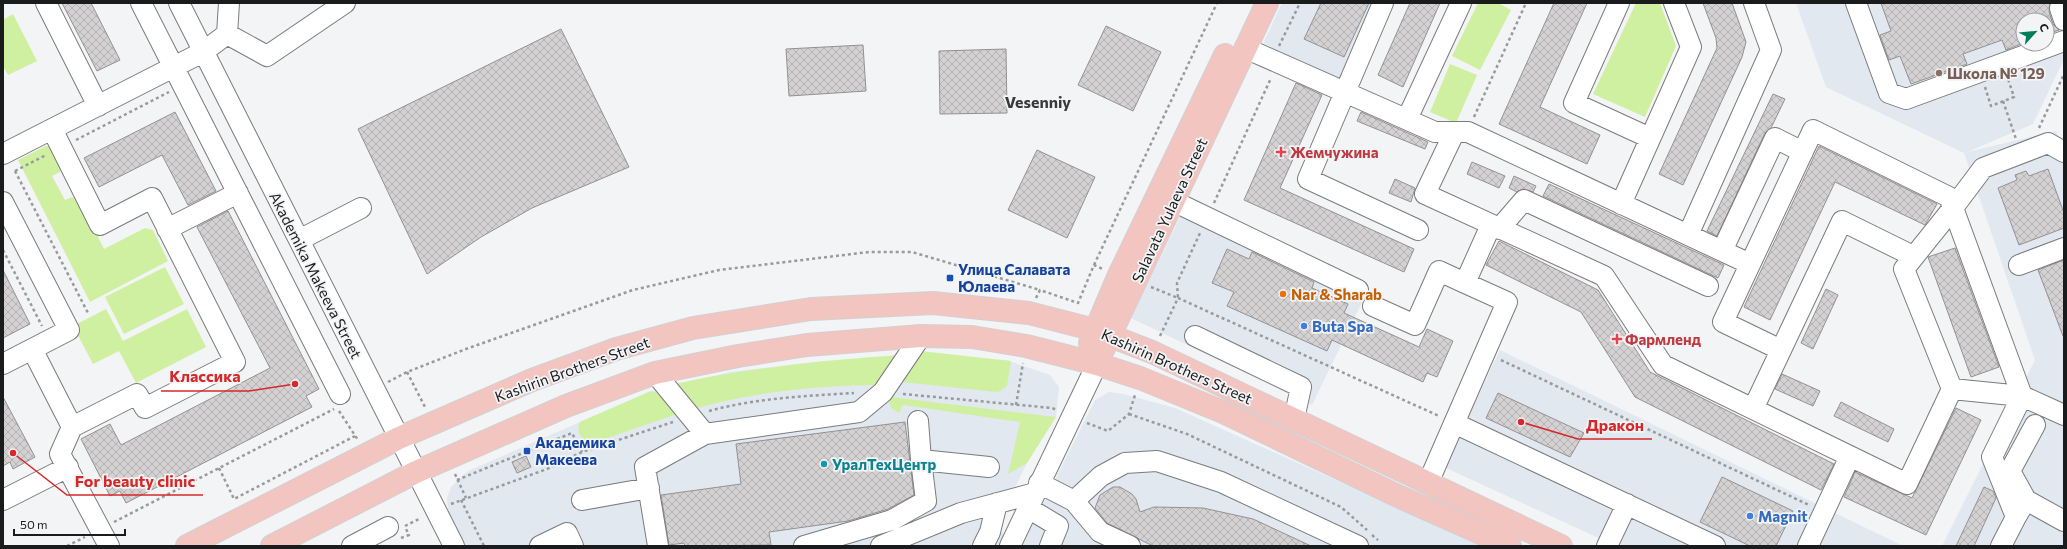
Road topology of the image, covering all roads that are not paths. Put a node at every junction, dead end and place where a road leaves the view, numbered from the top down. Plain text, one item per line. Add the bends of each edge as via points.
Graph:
1 (46, 3) edge
2 (141, 3) edge
3 (178, 3) edge
4 (229, 3) edge
5 (344, 3) edge
6 (1250, 3) edge
7 (1267, 3) edge
8 (1383, 3) edge
9 (1461, 3) edge
10 (1619, 3) edge
11 (1674, 3) edge
12 (1754, 3) edge
13 (1856, 3) edge
14 (2064, 7) edge
15 (2064, 20) edge
16 (227, 34) junction
17 (2064, 41) edge
18 (1245, 48) junction
19 (203, 52) junction
20 (174, 67) junction
21 (1345, 92) junction
22 (98, 106) junction
23 (1407, 119) junction
24 (52, 129) junction
25 (1461, 133) junction
26 (1650, 138) junction
27 (1802, 152) junction
28 (2064, 152) edge
29 (4, 153) edge
30 (238, 193) junction
31 (1173, 201) junction
32 (3, 202) edge
33 (1621, 204) junction
34 (361, 208) dead end
35 (1953, 208) junction
36 (1495, 227) junction
37 (167, 229) junction
38 (1418, 230) dead end
39 (1688, 235) junction
40 (299, 240) junction
41 (2064, 248) edge
42 (1722, 251) junction
43 (1914, 256) junction
44 (1750, 264) junction
45 (2019, 265) dead end
46 (318, 277) junction
47 (1465, 283) junction
48 (1708, 286) dead end
49 (1358, 290) dead end
50 (289, 292) junction
51 (1373, 306) dead end
52 (1102, 333) junction
53 (921, 336) junction
54 (1195, 336) dead end
55 (34, 340) junction
56 (1782, 350) junction
57 (1090, 362) junction
58 (3, 364) edge
59 (655, 373) junction
60 (1952, 389) junction
61 (2022, 396) junction
62 (339, 401) road end
63 (1753, 409) junction
64 (2064, 415) edge
65 (1294, 419) junction
66 (918, 421) dead end
67 (1454, 423) junction
68 (2035, 425) dead end
69 (72, 427) junction
70 (1321, 432) junction
71 (705, 434) junction
72 (399, 438) junction
73 (1311, 454) junction
74 (1850, 456) junction
75 (921, 460) junction
76 (68, 467) junction
77 (989, 467) dead end
78 (416, 472) junction
79 (1428, 483) junction
80 (649, 488) junction
81 (1034, 495) junction
82 (3, 500) edge
83 (582, 500) dead end
84 (2026, 500) junction
85 (1074, 501) junction
86 (997, 503) junction
87 (1627, 504) junction
88 (2016, 517) junction
89 (2064, 521) edge
90 (388, 527) dead end
91 (105, 537) edge
92 (187, 546) edge
93 (272, 546) edge
94 (352, 546) edge
95 (454, 546) edge
96 (540, 546) edge
97 (573, 546) edge
98 (658, 546) edge
99 (804, 546) edge
100 (881, 546) edge
101 (983, 546) edge
102 (1010, 546) edge
103 (1050, 546) edge
104 (1130, 546) edge
105 (1358, 546) edge
106 (1510, 546) edge
107 (1561, 546) edge
108 (1607, 546) edge
109 (1715, 546) edge
110 (1808, 546) edge
111 (2001, 546) edge

1 - 22 street
2 - 20 street
3 - 19 street, Akademika Makeeva Street
4 - 16 street
5 - 16 street via 267,56
6 - 52 main road, Salavata Yulaeva Street via 1119,275
7 - 18 main road, Salavata Yulaeva Street
8 - 21 street
9 - 23 street
10 - 26 street via 1574,103
11 - 26 street via 1691,47
12 - 39 street via 1771,50
13 - 17 street via 1889,93 1906,99
14 - 15 street via 2060,8
16 - 19 street
18 - 21 street
18 - 31 main road, Salavata Yulaeva Street
19 - 20 street
19 - 40 street, Akademika Makeeva Street
20 - 22 street
20 - 30 street
21 - 23 street
21 - 38 street via 1308,179
22 - 24 street
23 - 25 street via 1435,132
24 - 29 street
24 - 37 street via 100,225 152,198
25 - 33 street
25 - 36 street via 1425,194
26 - 33 street
27 - 35 street via 1813,130 1949,197
27 - 42 street via 1775,138
27 - 44 street
28 - 35 street via 2048,144 2020,142 1983,168
30 - 37 street
30 - 50 street
31 - 49 street
31 - 52 main road, Salavata Yulaeva Street
32 - 55 street via 68,330
33 - 39 street
34 - 40 street
35 - 43 street
35 - 61 street
36 - 47 street
36 - 48 street via 1524,200
36 - 63 street via 1604,276 1663,365
37 - 69 street via 235,362 145,408 137,394
39 - 42 street
40 - 46 street, Akademika Makeeva Street
41 - 45 street
42 - 44 street
43 - 56 street via 1842,221
43 - 60 street via 1904,269
44 - 56 street via 1723,322
46 - 50 street
46 - 72 street, Akademika Makeeva Street
47 - 51 street via 1439,271 1415,325
47 - 67 street via 1507,302
50 - 62 street
52 - 57 main road, Salavata Yulaeva Street
52 - 65 main road, Kashirin Brothers Street via 1152,352
52 - 72 main road, Kashirin Brothers Street via 1029,313 956,304 933,303 803,311 692,328 616,349 532,380
53 - 57 main road, Kashirin Brothers Street via 972,337 1026,346
53 - 59 main road, Kashirin Brothers Street via 807,345
53 - 71 street via 883,392 859,412
54 - 65 street via 1301,387
55 - 58 street
55 - 69 street
56 - 63 street
57 - 73 main road, Kashirin Brothers Street via 1140,378 1223,412
57 - 81 street, Salavata Yulaeva Street via 1072,417
59 - 71 street
59 - 78 main road, Kashirin Brothers Street via 566,406
60 - 61 street
60 - 74 street via 1907,484
61 - 64 street
61 - 88 street via 1992,456
63 - 74 street
65 - 70 main road, Kashirin Brothers Street
66 - 75 street
67 - 79 street
67 - 87 street
68 - 84 street via 2010,471
69 - 76 street via 60,454
70 - 73 main road
70 - 79 main road, Kashirin Brothers Street
71 - 80 street via 645,467
72 - 78 street, Akademika Makeeva Street
72 - 92 main road, Kashirin Brothers Street
73 - 106 main road, Kashirin Brothers Street
74 - 110 street
75 - 77 street
75 - 99 street via 926,501 892,520
76 - 82 street
76 - 91 street
78 - 93 main road, Kashirin Brothers Street
78 - 95 street, Akademika Makeeva Street
79 - 107 main road, Kashirin Brothers Street
80 - 83 street
80 - 98 street
81 - 85 street
81 - 86 street
81 - 102 street, Salavata Yulaeva Street
81 - 103 street via 1058,526
84 - 88 street
84 - 89 street
85 - 104 street via 1100,532
85 - 105 street via 1101,476 1126,463 1157,461 1221,482
86 - 100 street via 961,513
86 - 101 street via 990,532
87 - 108 street
87 - 109 street
88 - 111 street
90 - 94 street
96 - 97 street via 567,533

